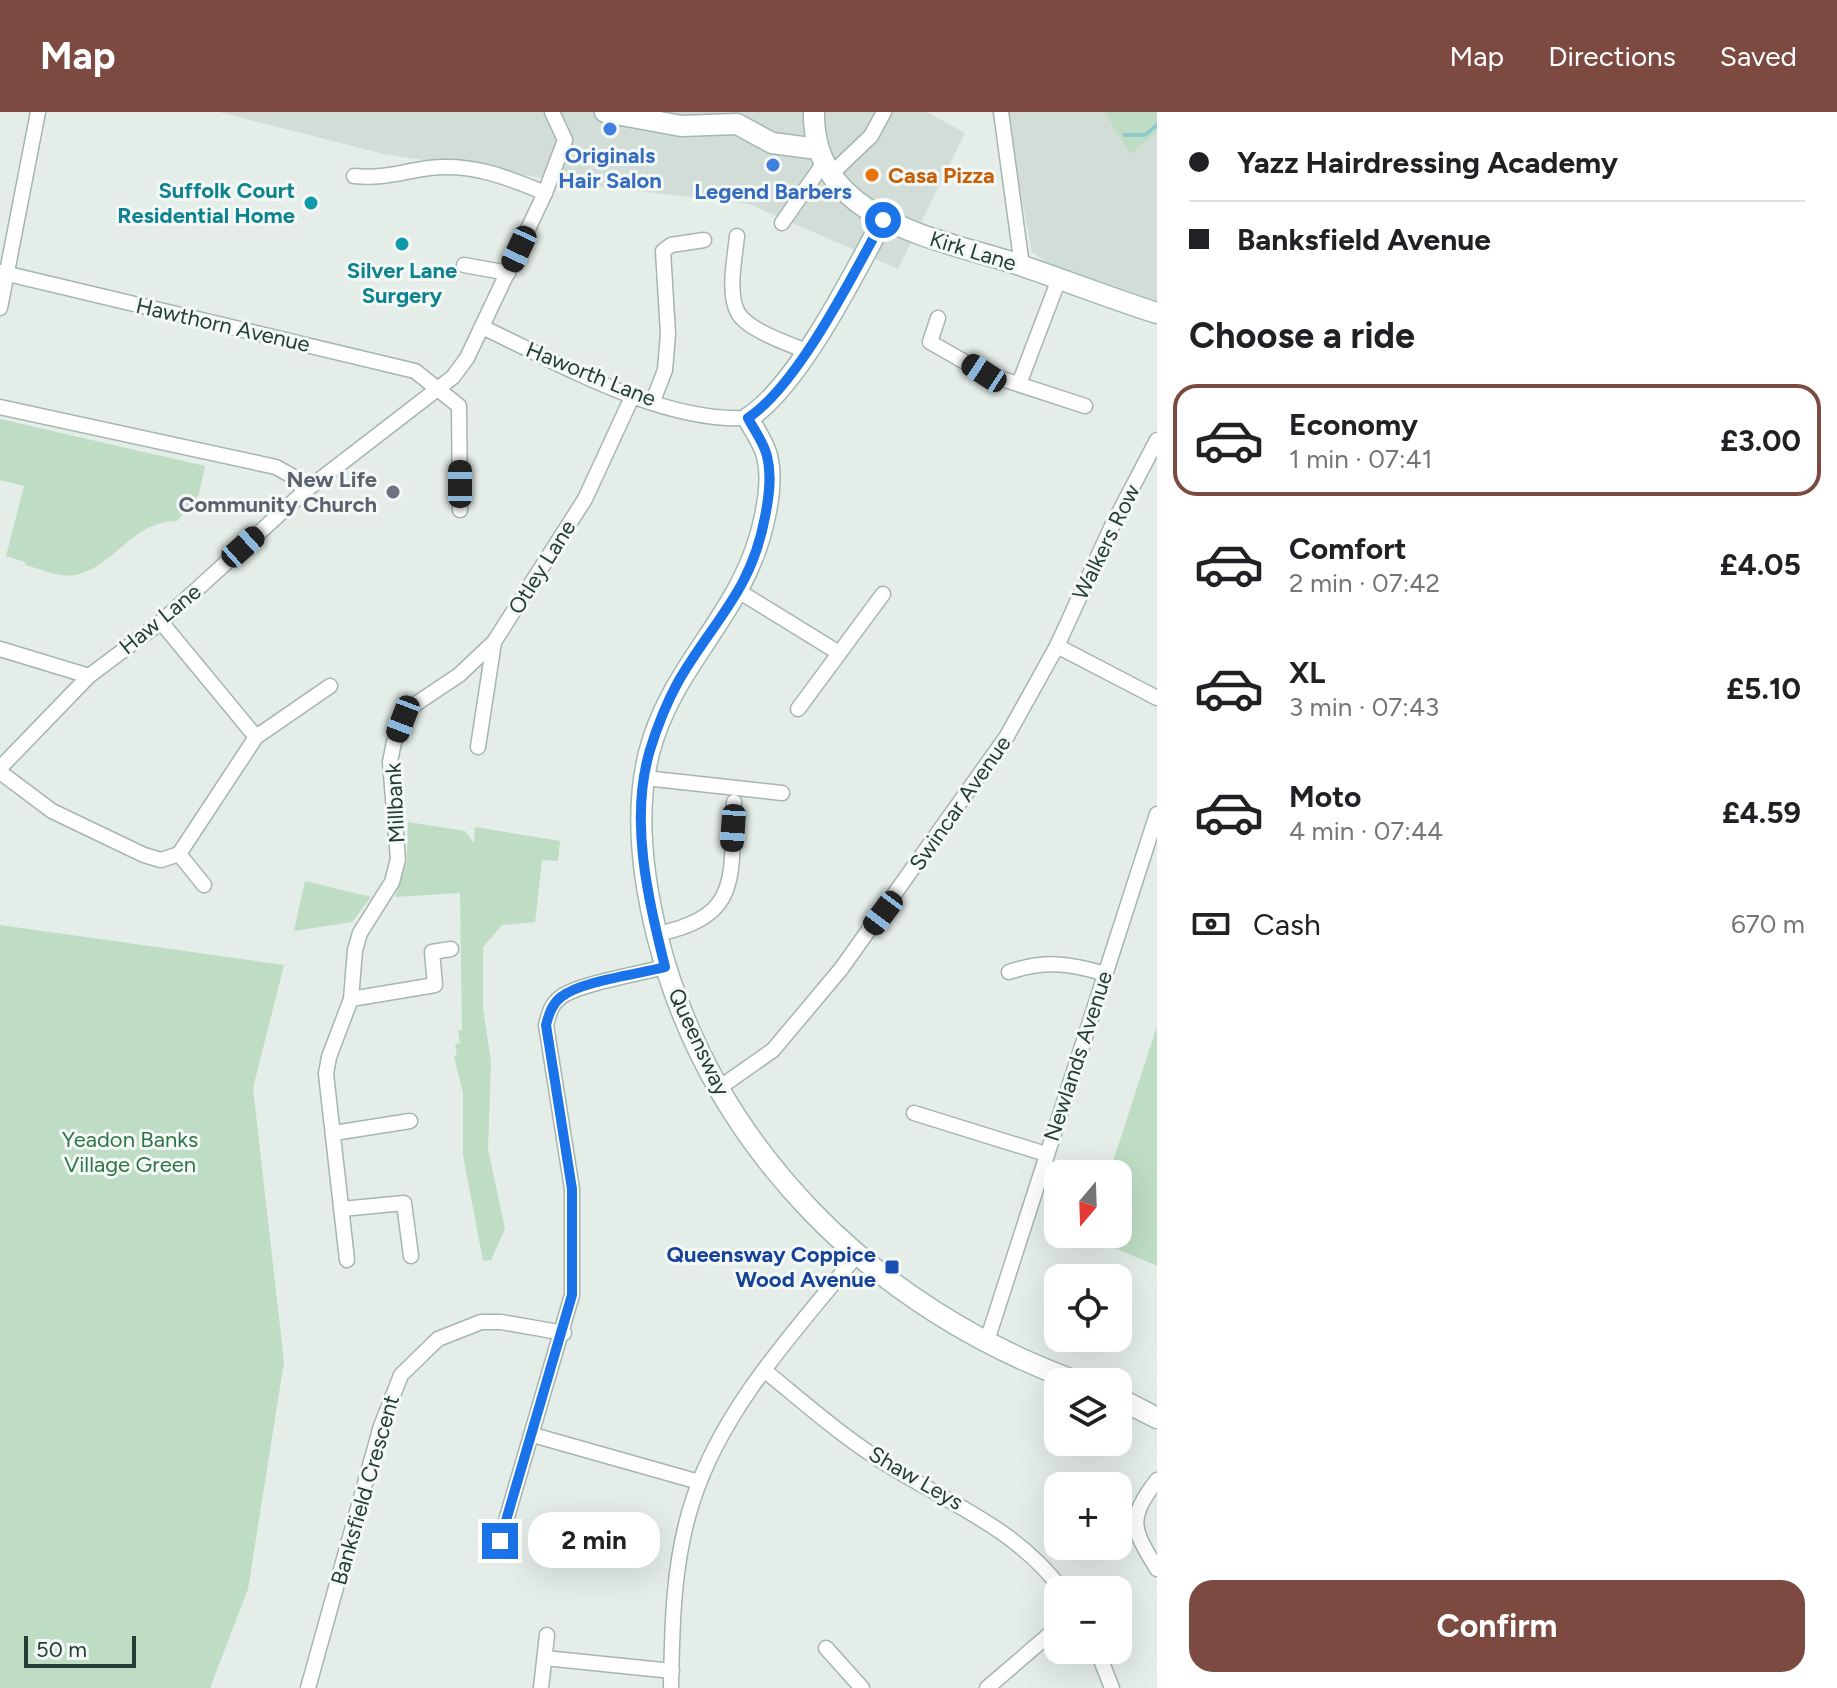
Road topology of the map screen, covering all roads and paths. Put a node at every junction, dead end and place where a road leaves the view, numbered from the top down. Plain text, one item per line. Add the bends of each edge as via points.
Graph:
1 (38, 112) edge
2 (552, 112) edge
3 (605, 112) edge
4 (814, 112) edge
5 (884, 112) edge
6 (1001, 112) edge
7 (734, 118) edge
8 (824, 162) junction
9 (354, 176) dead end
10 (545, 193) junction
11 (883, 220) junction
12 (782, 223) dead end
13 (737, 236) dead end
14 (704, 240) dead end
15 (464, 265) dead end
16 (1022, 266) junction
17 (4, 273) edge
18 (508, 273) junction
19 (1059, 279) junction
20 (0, 308) edge
21 (1157, 313) edge
22 (938, 318) dead end
23 (482, 327) junction
24 (805, 351) junction
25 (1019, 384) junction
26 (441, 389) junction
27 (633, 395) junction
28 (653, 401) junction
29 (1085, 406) dead end
30 (0, 407) edge
31 (748, 418) junction
32 (1157, 440) edge
33 (305, 491) junction
34 (460, 510) dead end
35 (740, 592) junction
36 (883, 594) dead end
37 (161, 622) junction
38 (494, 642) junction
39 (1057, 646) junction
40 (0, 649) edge
41 (839, 653) junction
42 (89, 676) junction
43 (330, 686) dead end
44 (1157, 698) edge
45 (798, 709) dead end
46 (256, 737) junction
47 (478, 747) dead end
48 (0, 770) edge
49 (645, 778) junction
50 (782, 793) dead end
51 (734, 802) dead end
52 (1157, 814) edge
53 (179, 854) junction
54 (204, 885) dead end
55 (657, 934) junction
56 (451, 949) dead end
57 (665, 967) junction
58 (1009, 972) dead end
59 (1105, 974) junction
60 (351, 999) junction
61 (719, 1088) junction
62 (914, 1113) dead end
63 (410, 1121) dead end
64 (334, 1133) junction
65 (1046, 1154) junction
66 (342, 1209) junction
67 (411, 1256) dead end
68 (856, 1256) junction
69 (347, 1260) dead end
70 (564, 1333) junction
71 (986, 1344) junction
72 (1044, 1368) edge
73 (765, 1371) junction
74 (1132, 1405) edge
75 (1157, 1418) edge
76 (533, 1435) junction
77 (1157, 1480) edge
78 (699, 1482) junction
79 (500, 1541) dead end
80 (1157, 1569) edge
81 (1050, 1576) edge
82 (547, 1635) dead end
83 (1044, 1639) edge
84 (826, 1648) dead end
85 (545, 1658) junction
86 (1103, 1664) edge
87 (672, 1671) junction
88 (308, 1688) edge
89 (541, 1688) edge
90 (671, 1688) edge
91 (862, 1688) edge
92 (987, 1688) edge
93 (1112, 1688) edge

1 - 17 street
2 - 10 street, Haw Lane via 565,140
3 - 7 street via 681,126
4 - 8 street
5 - 8 street via 871,136
6 - 16 street
7 - 8 street via 772,143
8 - 11 street, Kirk Lane via 853,199
8 - 12 street
9 - 10 street via 382,179 429,168 467,168
10 - 18 street, Haw Lane
11 - 16 street, Kirk Lane
11 - 24 street
13 - 24 street via 733,290 738,313
14 - 28 street via 663,251 668,334 665,370
15 - 18 street
16 - 19 street, Kirk Lane
17 - 20 street
17 - 26 street, Hawthorn Avenue via 400,367
18 - 23 street, Haw Lane
19 - 21 street, Kirk Lane
19 - 25 street
22 - 25 street via 930,342 984,373
23 - 26 street, Haw Lane via 464,363
23 - 27 street, Haworth Lane
24 - 31 street via 767,406
25 - 29 street
26 - 33 street, Haw Lane
26 - 34 street via 459,406
27 - 28 street, Haworth Lane
27 - 38 street, Otley Lane via 585,499
28 - 31 street, Haworth Lane via 729,419
30 - 33 street via 276,467
31 - 35 street, Queensway via 767,454 770,481 757,553
32 - 39 street, Walkers Row
33 - 37 street, Haw Lane
35 - 41 street
35 - 49 street, Queensway via 678,681 661,716
36 - 41 street
37 - 42 street, Haw Lane
37 - 46 street
38 - 47 street, Otley Lane
38 - 60 street, Millbank via 403,719 390,762 398,859 392,882 360,933
39 - 44 street
39 - 61 street, Swincar Avenue via 1007,736 841,969 773,1050
40 - 42 street
41 - 45 street
42 - 48 street, Haw Lane
43 - 46 street
46 - 53 street
48 - 53 street via 52,811 144,855 161,860
49 - 50 street
49 - 55 street, Queensway via 643,850
51 - 55 street via 730,879 717,910 695,924
52 - 59 street, Newlands Avenue
53 - 54 street
55 - 57 street, Queensway
56 - 60 street via 432,952 435,985
57 - 61 street, Queensway
57 - 70 street via 582,988 561,996 550,1009 546,1025 573,1215 572,1295
58 - 59 street via 1032,964 1067,963
59 - 65 street, Newlands Avenue
60 - 64 street, Millbank via 326,1074
61 - 68 street, Queensway via 774,1171
62 - 65 street
63 - 64 street
64 - 66 street, Millbank
65 - 71 street, Newlands Avenue
66 - 67 street via 404,1203
66 - 69 street, Millbank
68 - 71 street, Queensway via 896,1289
68 - 73 street
70 - 76 street
70 - 88 street, Banksfield Crescent via 481,1322 438,1339 401,1375 381,1426
71 - 72 street, Queensway
73 - 78 street
73 - 81 street, Shaw Leys via 893,1469 1001,1531
74 - 75 street
76 - 78 street
76 - 79 street
77 - 80 street via 1135,1519 1137,1536
78 - 87 street via 680,1554
82 - 85 street
83 - 92 street
84 - 91 street
85 - 87 street
85 - 89 street
86 - 93 street
87 - 90 street

